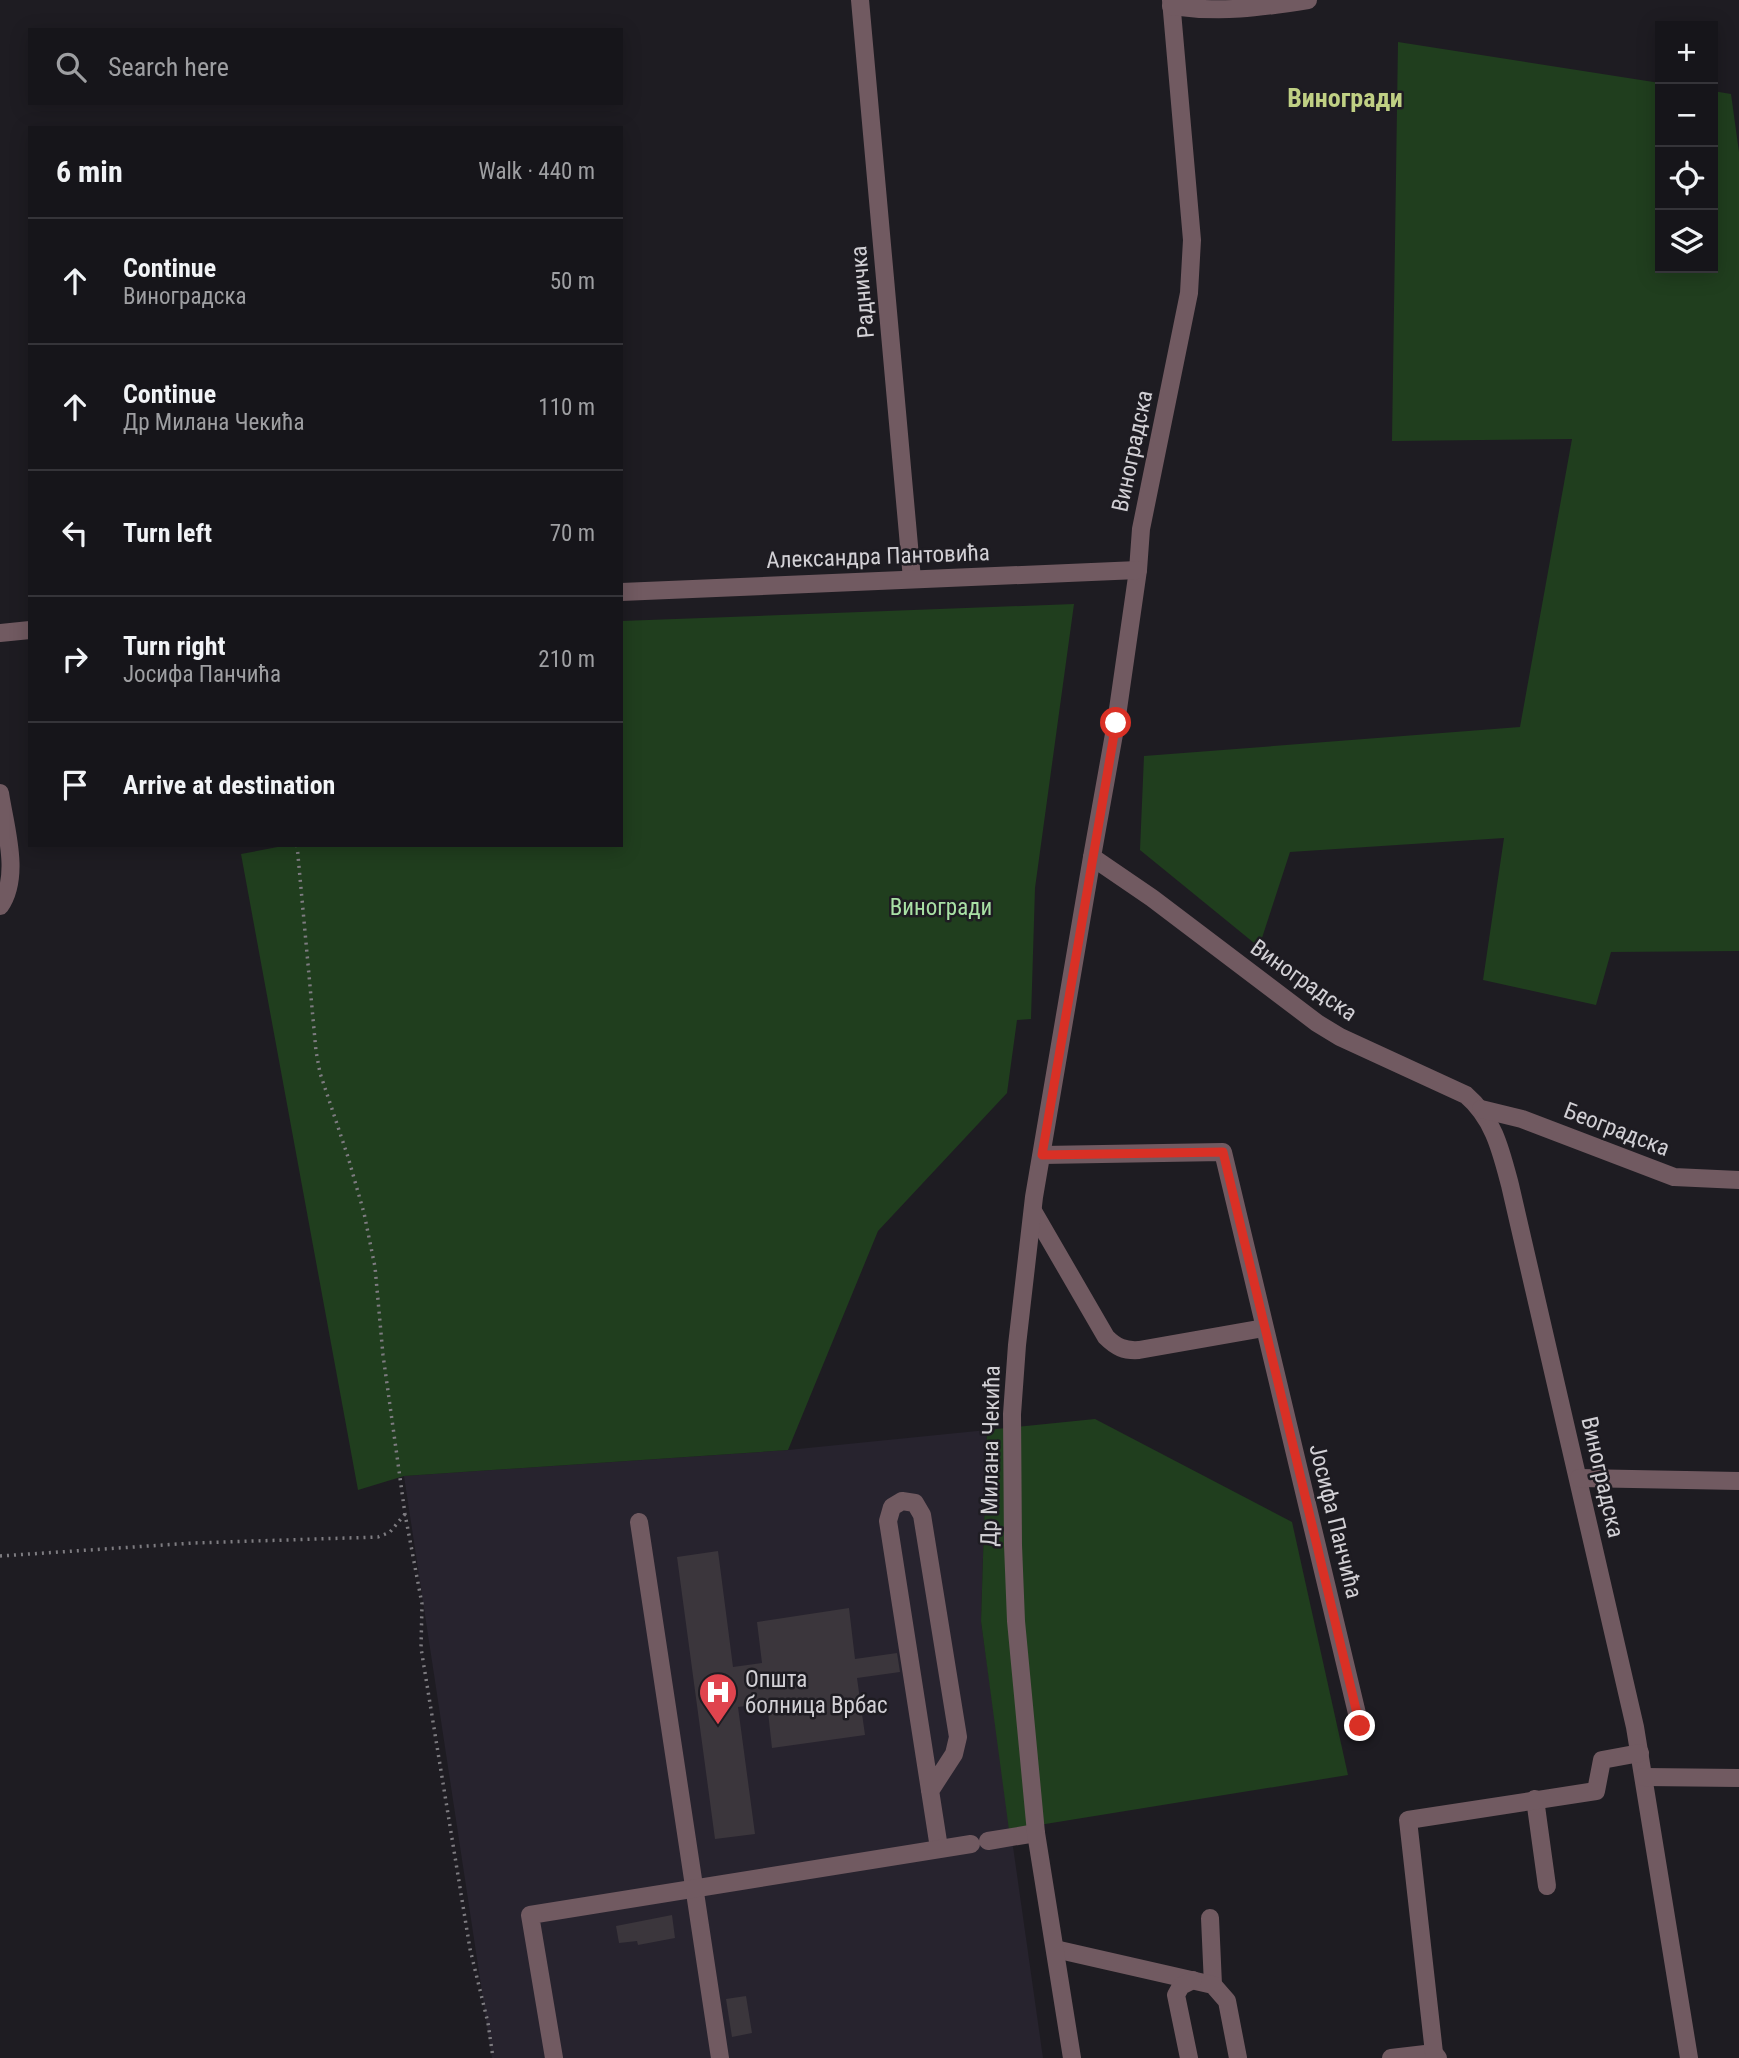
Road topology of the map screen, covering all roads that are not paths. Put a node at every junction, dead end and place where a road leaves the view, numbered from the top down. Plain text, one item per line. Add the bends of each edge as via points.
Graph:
1 (860, 0) edge
2 (1308, 0) edge
3 (1171, 3) edge
4 (1138, 570) junction
5 (912, 579) junction
6 (623, 592) edge
7 (28, 630) edge
8 (0, 633) edge
9 (0, 793) edge
10 (1092, 857) junction
11 (0, 906) edge
12 (1481, 1109) junction
13 (1042, 1155) junction
14 (1739, 1180) edge
15 (1033, 1211) junction
16 (1264, 1328) junction
17 (1579, 1478) junction
18 (1739, 1481) edge
19 (639, 1522) dead end
20 (1360, 1726) dead end
21 (1640, 1753) junction
22 (1644, 1777) junction
23 (1739, 1778) edge
24 (930, 1791) junction
25 (1535, 1799) junction
26 (1036, 1833) junction
27 (939, 1848) junction
28 (1547, 1886) dead end
29 (693, 1890) junction
30 (1210, 1918) dead end
31 (1055, 1949) junction
32 (1193, 1980) junction
33 (1213, 1985) junction
34 (1436, 2055) edge
35 (554, 2058) edge
36 (720, 2058) edge
37 (1072, 2058) edge
38 (1189, 2058) edge
39 (1238, 2058) edge
40 (1391, 2058) edge
41 (1689, 2058) edge

1 - 5 street, Радничка
2 - 3 street via 1227,11
3 - 4 street, Виноградска via 1192,269 1141,529
4 - 5 street, Александра Пантовића
4 - 10 street, Виноградска
5 - 6 street, Александра Пантовића
7 - 8 street
9 - 11 street via 11,869 9,891
10 - 12 street, Виноградска via 1317,1023 1459,1090
10 - 13 street, Др Милана Чекића
12 - 14 street, Београдска via 1522,1119 1674,1177
12 - 17 street, Виноградска via 1499,1141
13 - 15 street, Др Милана Чекића
13 - 16 street, Јосифа Панчића via 1223,1152
15 - 16 street via 1115,1346 1139,1350
15 - 26 street, Др Милана Чекића via 1017,1345 1012,1467 1016,1621
16 - 20 street, Јосифа Панчића
17 - 18 street
17 - 21 street, Виноградска
19 - 29 street
21 - 22 street, Виноградска
21 - 25 street via 1602,1760 1595,1791
22 - 23 street
22 - 41 street, Виноградска
24 - 24 street via 888,1521 892,1507 902,1501 915,1503 922,1515 958,1737 954,1754
24 - 27 street
25 - 28 street
25 - 34 street via 1408,1820
26 - 27 street
26 - 31 street, Др Милана Чекића
27 - 29 street
29 - 35 street via 530,1916
29 - 36 street
30 - 33 street
31 - 32 street
31 - 37 street, Др Милана Чекића
32 - 33 street
32 - 38 street via 1176,1995
33 - 39 street via 1227,2001
34 - 40 street

